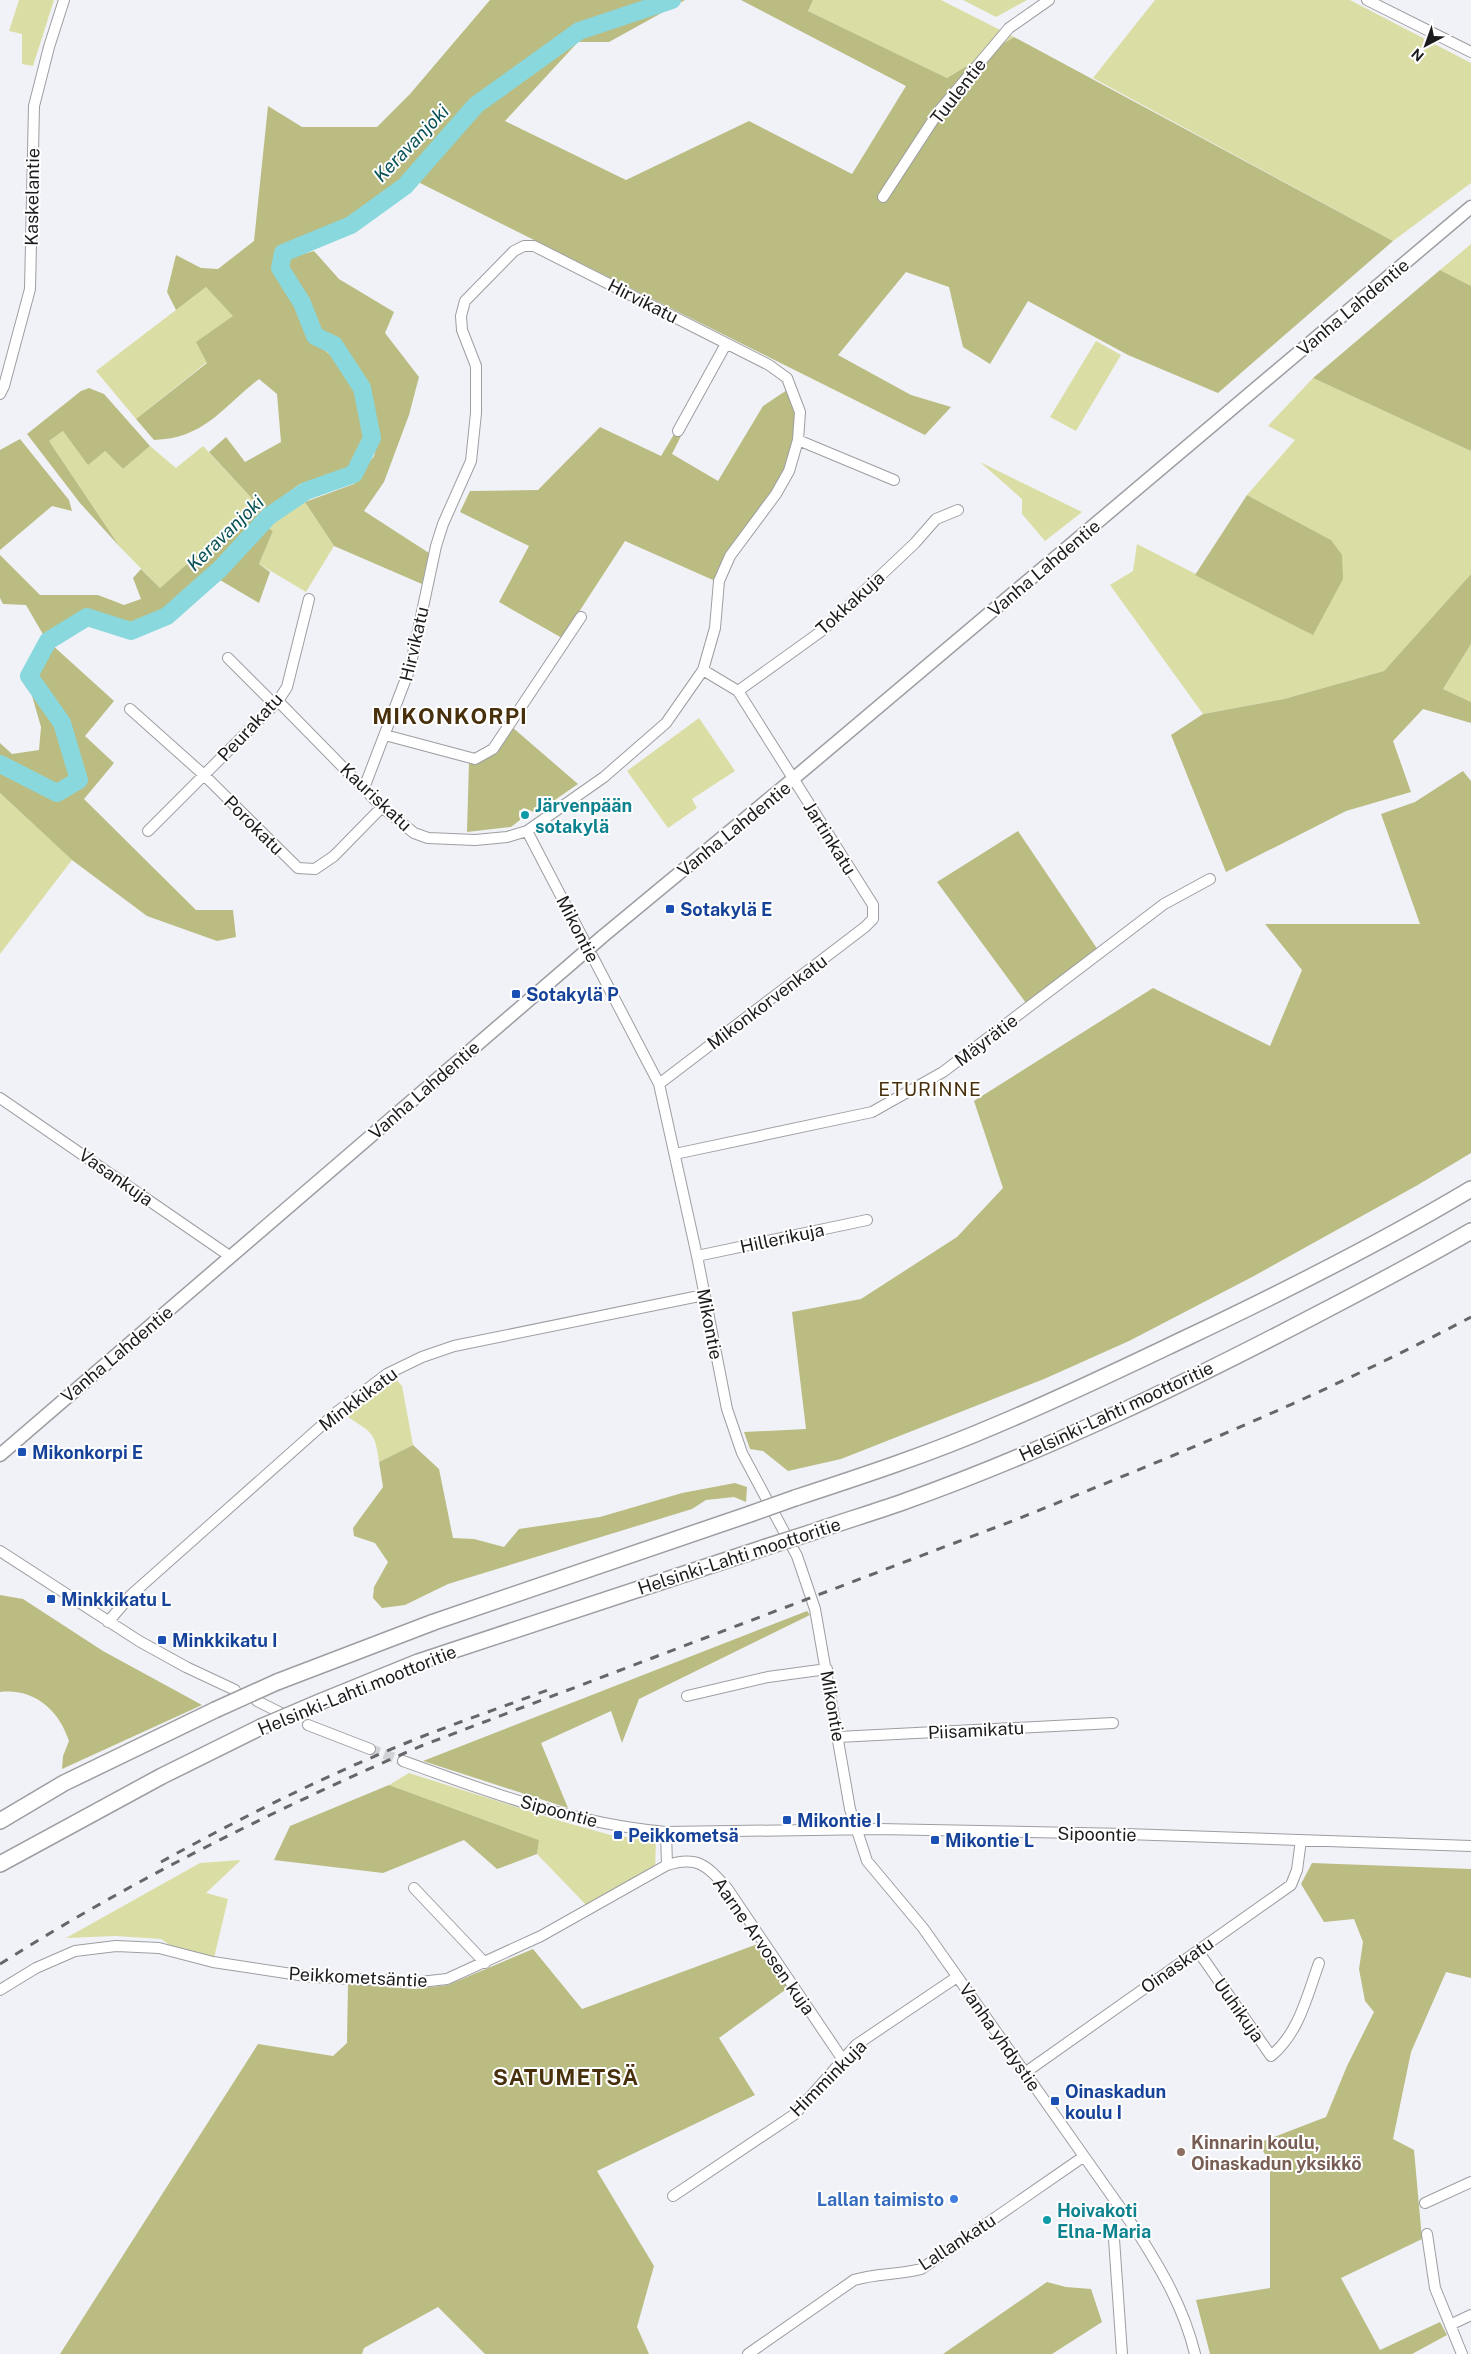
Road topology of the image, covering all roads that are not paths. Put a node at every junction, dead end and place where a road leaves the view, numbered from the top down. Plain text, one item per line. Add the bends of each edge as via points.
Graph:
1 (64, 0) edge
2 (1049, 0) edge
3 (1367, 0) edge
4 (1471, 52) edge
5 (882, 197) dead end
6 (1471, 207) edge
7 (726, 344) junction
8 (0, 394) edge
9 (678, 431) dead end
10 (798, 440) junction
11 (894, 480) dead end
12 (958, 510) dead end
13 (310, 599) dead end
14 (581, 617) dead end
15 (228, 658) dead end
16 (703, 670) junction
17 (738, 691) junction
18 (276, 703) junction
19 (130, 710) dead end
20 (385, 735) junction
21 (204, 776) junction
22 (793, 779) junction
23 (364, 788) junction
24 (382, 807) junction
25 (148, 831) dead end
26 (527, 831) junction
27 (1210, 879) dead end
28 (873, 919) joint
29 (659, 1084) junction
30 (0, 1098) edge
31 (676, 1154) junction
32 (1471, 1189) edge
33 (867, 1220) dead end
34 (1471, 1231) edge
35 (697, 1256) junction
36 (231, 1257) junction
37 (704, 1295) junction
38 (0, 1454) edge
39 (0, 1551) edge
40 (108, 1622) junction
41 (827, 1669) junction
42 (235, 1690) dead end
43 (687, 1696) dead end
44 (257, 1701) dead end
45 (281, 1713) dead end
46 (1113, 1723) dead end
47 (308, 1725) dead end
48 (838, 1737) junction
49 (370, 1749) tunnel mouth
50 (402, 1761) tunnel mouth
51 (0, 1821) edge
52 (855, 1829) junction
53 (666, 1832) junction
54 (1301, 1840) junction
55 (1471, 1846) edge
56 (0, 1864) edge
57 (667, 1865) junction
58 (414, 1888) dead end
59 (1198, 1951) junction
60 (485, 1963) junction
61 (1319, 1963) dead end
62 (957, 1977) junction
63 (0, 1990) edge
64 (843, 2060) junction
65 (1026, 2072) junction
66 (1083, 2156) junction
67 (1471, 2182) edge
68 (674, 2196) dead end
69 (1425, 2203) dead end
70 (1428, 2234) dead end
71 (1114, 2239) dead end
72 (1471, 2315) edge
73 (1450, 2325) junction
74 (748, 2354) edge
75 (1122, 2354) edge
76 (1195, 2354) edge
77 (1462, 2354) edge

1 - 8 street, Kaskelantie via 34,106 30,289
2 - 5 street, Tuulentie via 1009,28 939,111
3 - 4 street
6 - 22 main road, Vanha Lahdentie
7 - 9 street
7 - 10 street, Hirvikatu via 769,365 787,378 800,412
7 - 20 street, Hirvikatu via 534,246 514,251 465,301 462,330 476,366 471,461 436,546 410,668
10 - 11 street
10 - 16 street, Hirvikatu via 776,494 730,556 719,581 715,628
12 - 17 street, Tokkakuja via 936,519 823,630
13 - 18 street, Peurakatu via 287,687
14 - 20 street via 493,749 475,759
15 - 18 street, Kauriskatu
16 - 17 street, Jartinkatu
16 - 26 street, Hirvikatu via 666,724 604,777
17 - 22 street, Jartinkatu
18 - 21 street, Peurakatu
18 - 23 street, Kauriskatu
19 - 21 street, Porokatu
20 - 23 street, Hirvikatu
21 - 24 street, Porokatu via 298,868 315,869 334,856
21 - 25 street, Peurakatu
22 - 28 street, Jartinkatu via 873,905
22 - 36 main road, Vanha Lahdentie, bridge via 602,937
23 - 24 street, Kauriskatu
24 - 26 street, Kauriskatu via 414,833 428,838 475,840 507,837
26 - 29 street, Mikontie
27 - 31 street, Mäyrätie via 1164,904 943,1072 872,1112
28 - 29 street, Mikonkorvenkatu
29 - 31 street, Mikontie
30 - 36 street, Vasankuja
31 - 35 street, Mikontie
32 - 51 highway, Helsinki-Lahti moottoritie, bridge via 1410,1225 1248,1309 993,1427 889,1467 434,1622 277,1682 64,1782
33 - 35 street, Hillerikuja
34 - 56 highway, Helsinki-Lahti moottoritie, bridge via 1263,1342 1111,1416 903,1502 418,1662 261,1727 162,1776
35 - 37 street, Mikontie
36 - 38 main road, Vanha Lahdentie
37 - 40 street, Minkkikatu via 454,1346 395,1370 373,1383 311,1434 131,1595
37 - 41 street, Mikontie via 730,1418 742,1453 797,1556 815,1609
39 - 40 street
40 - 42 street via 186,1667
41 - 43 street via 768,1677
41 - 48 street, Mikontie
44 - 45 street
46 - 48 street, Piisamikatu
47 - 49 street
48 - 52 street, Mikontie
50 - 53 street, Sipoontie via 558,1813 640,1830
52 - 53 street, Sipoontie
52 - 54 street, Sipoontie
52 - 62 street, Vanha yhdystie via 867,1861 919,1922
53 - 57 street
54 - 55 street, Sipoontie
54 - 59 street, Oinaskatu via 1297,1870 1291,1885
57 - 60 street, Peikkometsäntie via 541,1936
57 - 64 street, Aarne Arvosen kuja via 695,1861 709,1868 727,1888
58 - 60 street
59 - 61 street, Uuhikuja via 1271,2056 1283,2046 1299,2020
59 - 65 street, Oinaskatu
60 - 63 street, Peikkometsäntie via 447,1979 410,1982 299,1976 213,1962 159,1948 116,1946 75,1951 36,1968
62 - 64 street, Himminkuja via 856,2045
62 - 65 street, Vanha yhdystie
64 - 68 street, Himminkuja via 795,2114
65 - 66 street, Vanha yhdystie
66 - 74 street, Lallankatu via 921,2269 854,2280
66 - 76 street, Vanha yhdystie via 1167,2279
67 - 69 street
70 - 73 street via 1435,2288
71 - 75 street
72 - 73 street
73 - 77 street

